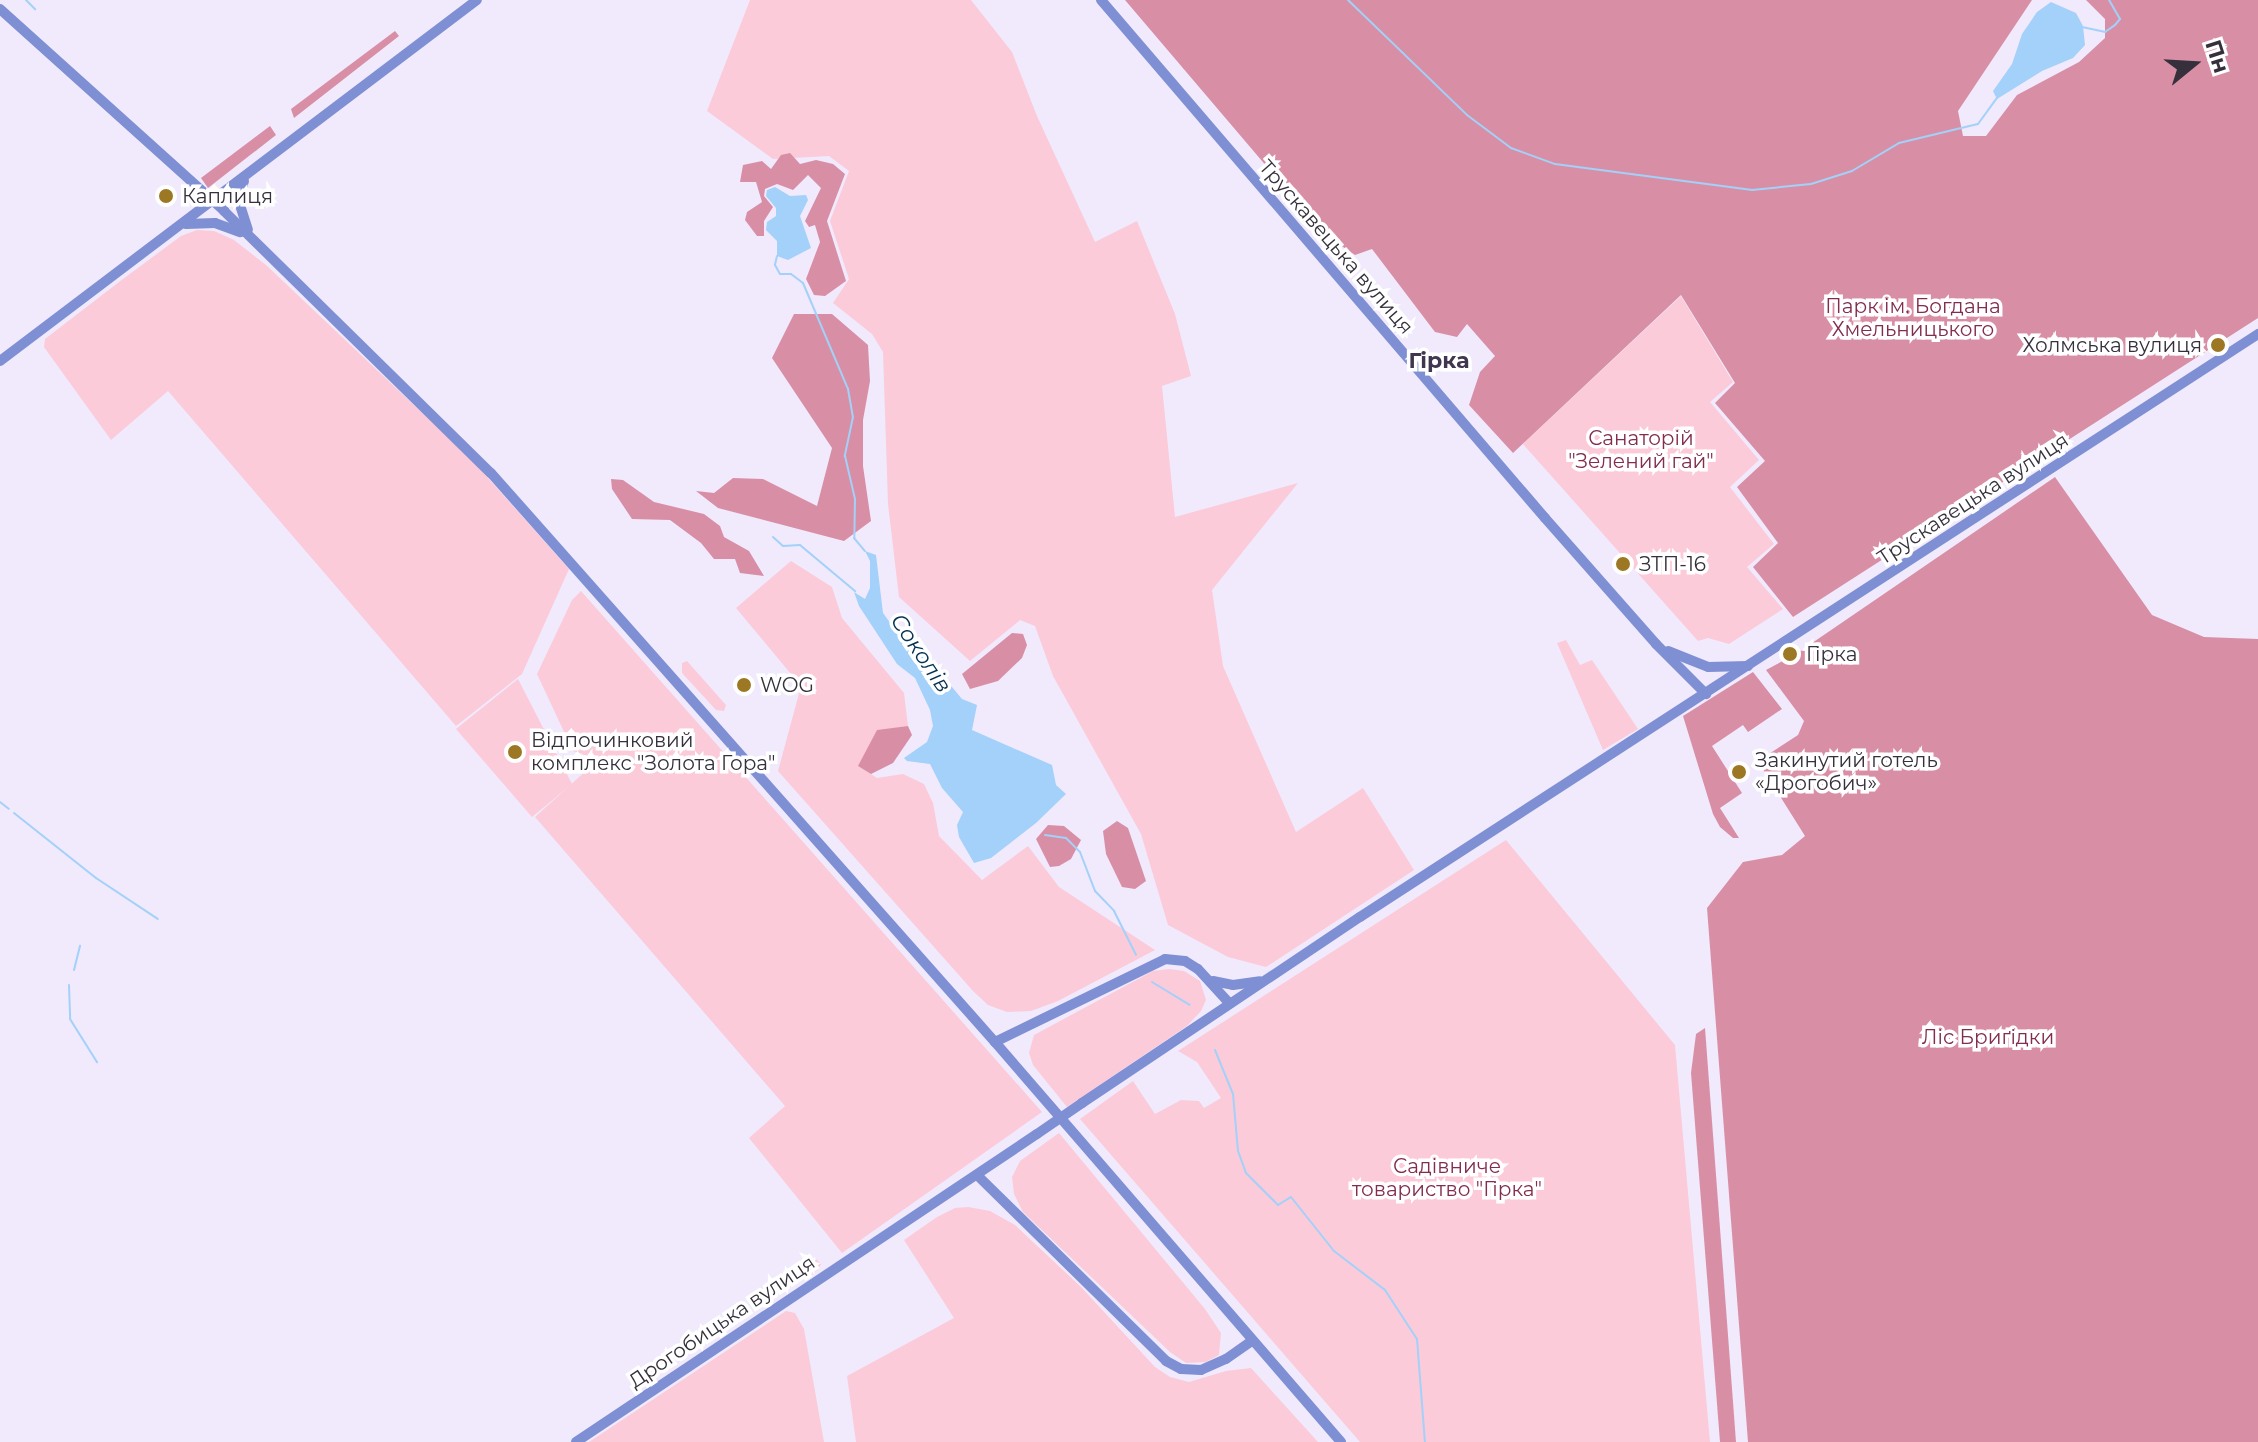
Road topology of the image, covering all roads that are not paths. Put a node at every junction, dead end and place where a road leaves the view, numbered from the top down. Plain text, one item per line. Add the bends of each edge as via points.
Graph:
1 (477, 0) edge
2 (1101, 0) edge
3 (0, 9) edge
4 (248, 174) junction
5 (214, 202) junction
6 (183, 224) junction
7 (255, 241) junction
8 (2258, 334) edge
9 (0, 361) edge
10 (1656, 644) junction
11 (1753, 665) junction
12 (1706, 694) junction
13 (1269, 978) junction
14 (1210, 980) junction
15 (1230, 1004) junction
16 (995, 1042) junction
17 (1082, 1103) joint
18 (977, 1175) junction
19 (1252, 1341) junction
20 (576, 1442) edge
21 (1341, 1442) edge

1 - 4 main road
2 - 10 main road, Трускавецька вулиця
3 - 5 main road
4 - 5 main road
4 - 7 main road via 238,199
5 - 6 main road
5 - 7 main road
6 - 7 main road via 224,225
6 - 9 main road
7 - 16 main road via 448,428
8 - 11 main road, Трускавецька вулиця
10 - 11 main road via 1708,667
10 - 12 main road, Трускавецька вулиця
11 - 12 main road, Трускавецька вулиця
12 - 13 main road, Трускавецька вулиця
13 - 14 main road via 1233,985
13 - 15 main road, Трускавецька вулиця
14 - 15 main road
14 - 16 main road via 1185,961 1165,959
15 - 17 main road, Трускавецька вулиця
16 - 19 main road
17 - 18 main road, Дрогобицька вулиця, bridge
18 - 19 main road via 1166,1361 1181,1369 1201,1370
18 - 20 main road, Дрогобицька вулиця
19 - 21 main road

